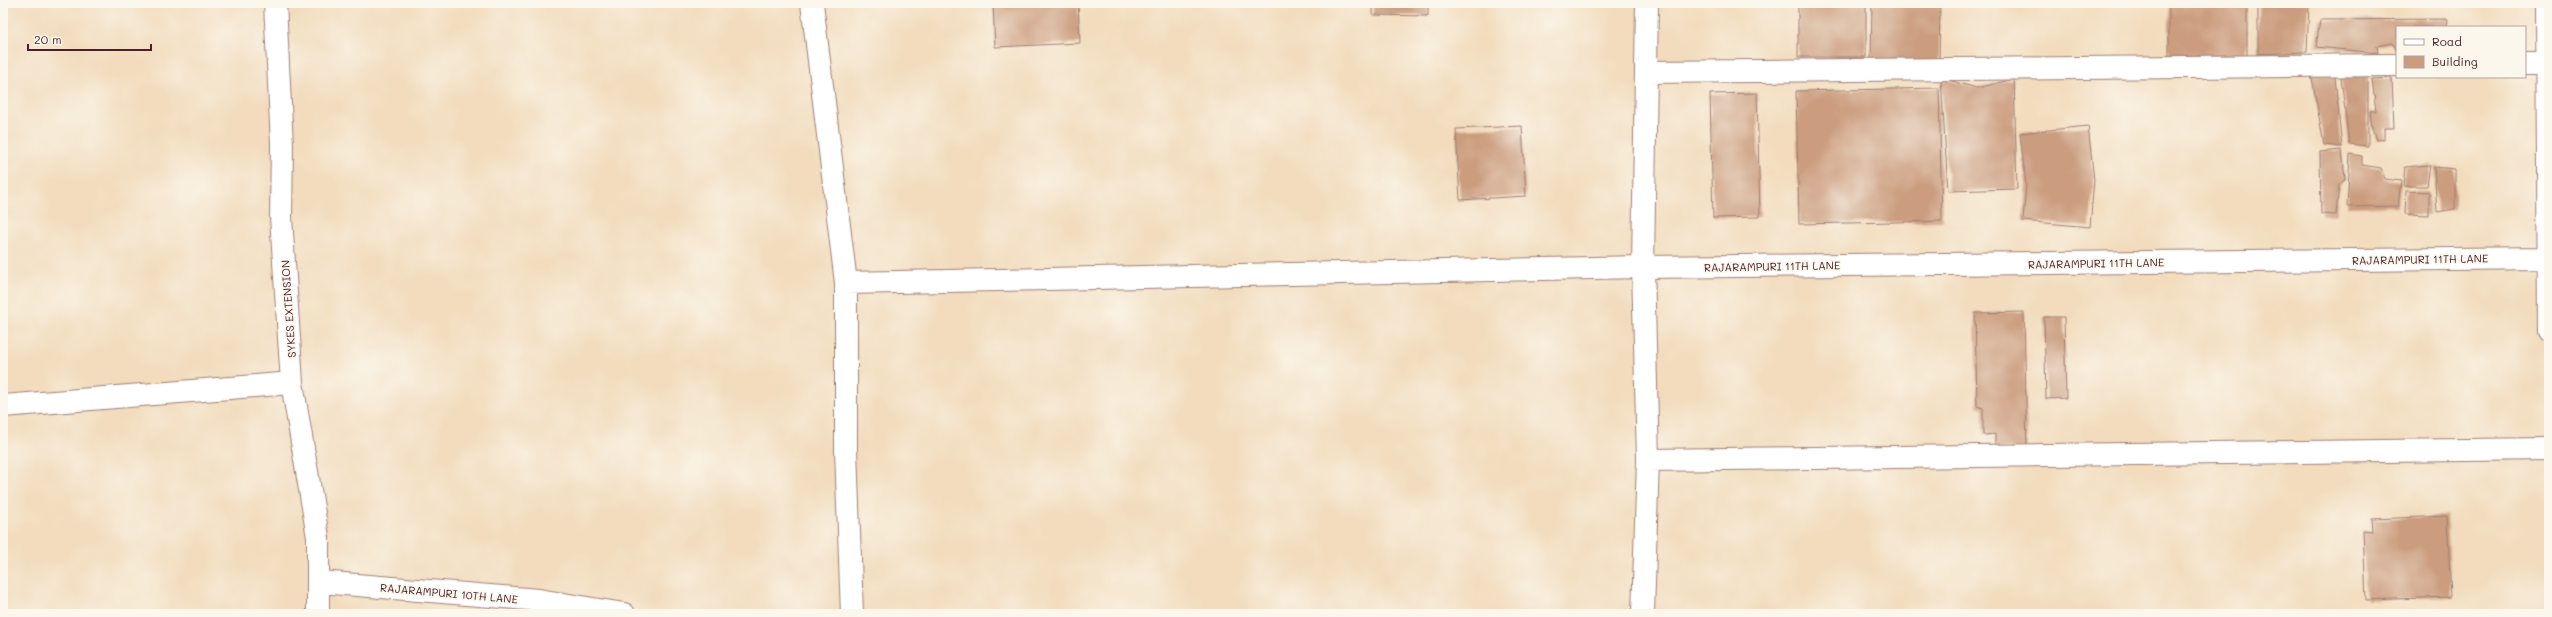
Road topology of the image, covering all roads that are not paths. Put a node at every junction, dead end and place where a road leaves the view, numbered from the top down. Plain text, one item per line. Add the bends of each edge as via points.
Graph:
1 (275, 3) edge
2 (812, 3) edge
3 (1647, 3) edge
4 (2547, 3) edge
5 (2526, 64) edge
6 (2548, 64) edge
7 (2396, 65) edge
8 (1646, 72) junction
9 (2548, 258) edge
10 (1643, 267) junction
11 (846, 283) junction
12 (2549, 331) edge
13 (292, 383) junction
14 (3, 406) edge
15 (2549, 449) edge
16 (1648, 460) junction
17 (320, 582) junction
18 (318, 614) edge
19 (624, 614) edge
20 (852, 614) edge
21 (1643, 614) edge

1 - 13 street, SYKES EXTENSION via 282,138 281,217
2 - 11 street
3 - 8 street
4 - 6 street
5 - 6 street
6 - 9 street
7 - 8 street
8 - 10 street
9 - 10 street, RAJARAMPURI 11TH LANE
9 - 12 street
10 - 11 street, RAJARAMPURI 11TH LANE
10 - 16 street
11 - 20 street via 846,450
13 - 14 street
13 - 17 street, SYKES EXTENSION via 318,537
15 - 16 street
16 - 21 street
17 - 18 street, SYKES EXTENSION
17 - 19 street, RAJARAMPURI 10TH LANE via 539,600

